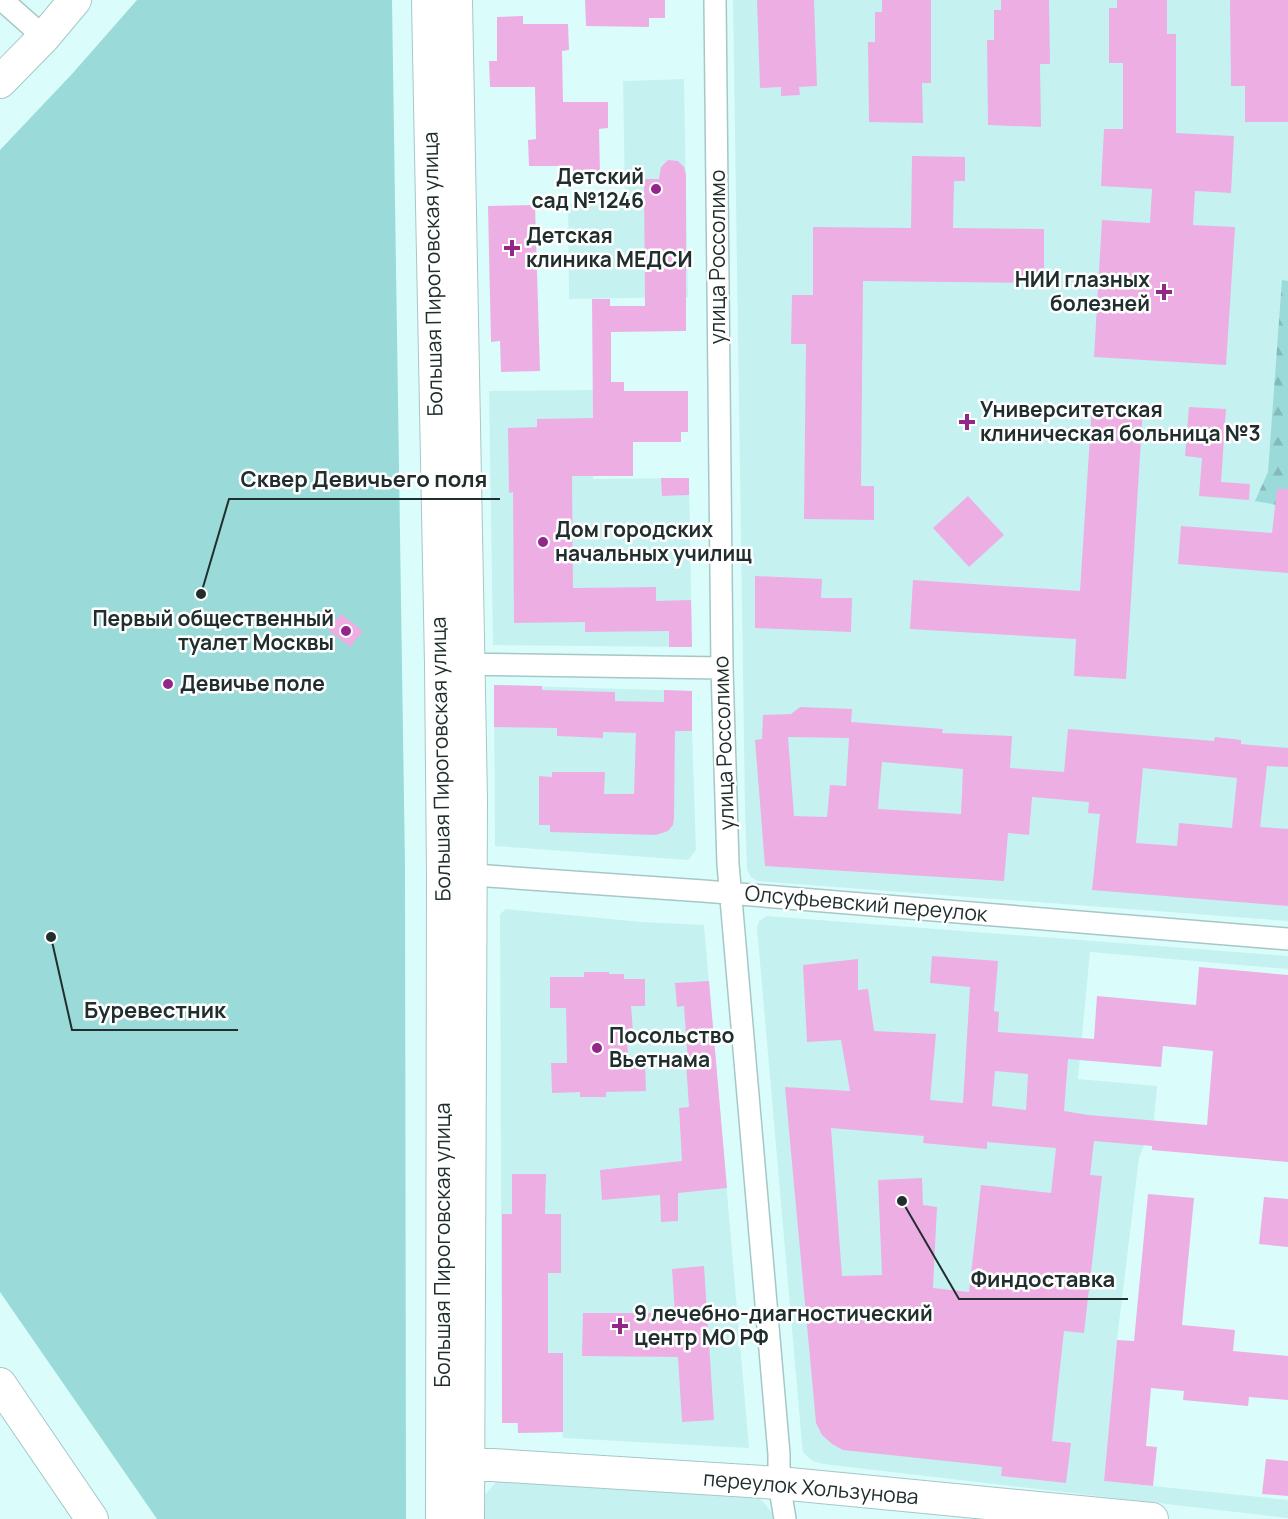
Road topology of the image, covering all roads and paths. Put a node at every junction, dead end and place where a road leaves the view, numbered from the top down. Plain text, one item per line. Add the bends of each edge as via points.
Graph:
1 (2, 0) edge
2 (75, 0) edge
3 (428, 0) edge
4 (456, 0) edge
5 (715, 0) edge
6 (44, 37) junction
7 (0, 82) edge
8 (455, 664) junction
9 (722, 668) junction
10 (457, 874) junction
11 (730, 893) junction
12 (1288, 939) edge
13 (0, 1384) edge
14 (455, 1465) junction
15 (779, 1483) junction
16 (92, 1519) edge
17 (442, 1519) edge
18 (468, 1519) edge
19 (785, 1519) edge
20 (1152, 1519) edge

1 - 6 street
2 - 6 main road
3 - 8 main road, Большая Пироговская улица
4 - 8 main road, Большая Пироговская улица
5 - 9 street, улица Россолимо
6 - 7 main road
8 - 9 street
8 - 10 main road, Большая Пироговская улица
9 - 11 street, улица Россолимо
10 - 11 street, Олсуфьевский переулок
10 - 14 main road, Большая Пироговская улица
11 - 12 street, Олсуфьевский переулок
11 - 15 street, улица Россолимо
13 - 16 main road
14 - 15 main road, переулок Хользунова
14 - 17 main road, Большая Пироговская улица
14 - 18 main road, Большая Пироговская улица
15 - 19 street, улица Россолимо
15 - 20 main road, переулок Хользунова

